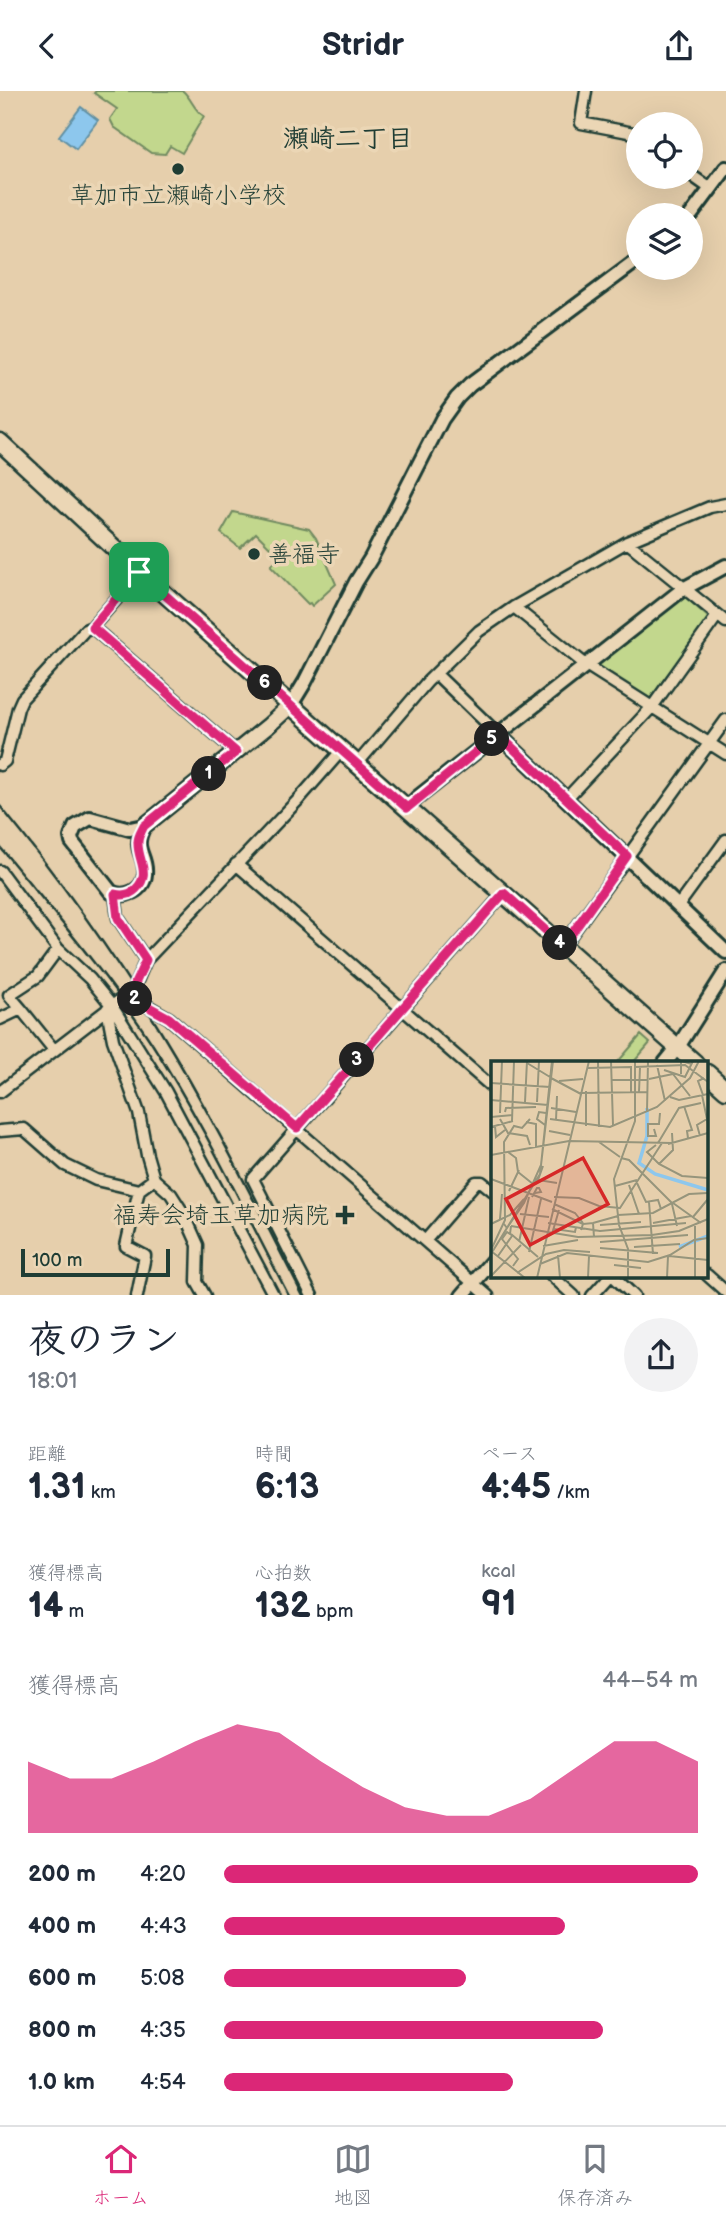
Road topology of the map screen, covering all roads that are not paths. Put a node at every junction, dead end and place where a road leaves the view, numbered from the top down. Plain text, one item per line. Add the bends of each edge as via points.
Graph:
1 (586, 91) edge
2 (626, 132) edge
3 (726, 168) edge
4 (703, 184) edge
5 (711, 190) junction
6 (701, 203) edge
7 (626, 269) edge
8 (1, 445) edge
9 (726, 504) edge
10 (627, 542) junction
11 (726, 566) edge
12 (139, 572) junction
13 (683, 589) junction
14 (514, 607) junction
15 (722, 619) edge
16 (92, 627) junction
17 (586, 665) junction
18 (436, 674) junction
19 (291, 705) junction
20 (652, 707) junction
21 (726, 719) edge
22 (498, 734) junction
23 (709, 743) junction
24 (342, 750) junction
25 (236, 752) junction
26 (726, 754) edge
27 (2, 760) edge
28 (357, 764) junction
29 (566, 799) junction
30 (407, 808) junction
31 (144, 826) junction
32 (726, 840) edge
33 (627, 856) junction
34 (236, 864) junction
35 (0, 871) edge
36 (504, 893) junction
37 (115, 894) junction
38 (678, 906) junction
39 (563, 946) junction
40 (58, 949) junction
41 (726, 952) edge
42 (146, 960) junction
43 (726, 971) edge
44 (127, 995) junction
45 (109, 1007) junction
46 (21, 1009) junction
47 (402, 1009) junction
48 (0, 1019) edge
49 (678, 1047) junction
50 (54, 1050) junction
51 (667, 1061) edge
52 (693, 1061) edge
53 (708, 1074) edge
54 (491, 1086) edge
55 (726, 1090) edge
56 (0, 1092) edge
57 (297, 1128) junction
58 (0, 1131) edge
59 (154, 1179) junction
60 (491, 1189) edge
61 (139, 1190) junction
62 (425, 1241) junction
63 (491, 1262) edge
64 (708, 1276) edge
65 (554, 1278) edge
66 (609, 1278) edge
67 (613, 1278) edge
68 (474, 1283) junction
69 (726, 1292) edge
70 (137, 1295) edge
71 (204, 1295) edge
72 (273, 1295) edge
73 (312, 1295) edge
74 (463, 1295) edge
75 (487, 1295) edge
76 (573, 1295) edge
77 (593, 1295) edge
78 (633, 1295) edge

1 - 2 street via 581,123
3 - 5 street
4 - 5 street
5 - 6 street
7 - 19 street via 457,398
8 - 12 main road
9 - 10 street
10 - 13 street
10 - 14 street
11 - 13 street
12 - 16 street
12 - 19 main road
13 - 15 street
13 - 17 street
14 - 17 street
14 - 18 street via 479,631
15 - 20 street
16 - 25 street
16 - 27 street via 22,699
17 - 20 street
17 - 22 street
18 - 22 street
18 - 28 street
19 - 24 main road
19 - 25 main road
20 - 23 street
20 - 29 street
21 - 23 street
22 - 29 street
22 - 30 street
23 - 26 street
23 - 33 street
24 - 28 main road
24 - 34 street
25 - 31 main road
28 - 30 main road
29 - 33 street
30 - 36 main road
31 - 37 street via 138,845 143,881 132,892
31 - 37 street via 130,829 90,818 72,832 72,842
32 - 38 street
33 - 38 street
33 - 39 street
34 - 42 street
34 - 47 street
35 - 40 street
36 - 39 main road
36 - 47 street
37 - 42 street via 118,918
38 - 41 street
39 - 49 main road
40 - 45 street via 90,979
40 - 46 street via 38,977 9,995
42 - 44 street
43 - 49 street
44 - 45 street
44 - 57 street via 169,1018
45 - 50 street
45 - 59 street via 113,1040 139,1113
45 - 72 street via 166,1092
46 - 48 street
46 - 50 street
47 - 54 street
47 - 57 street
49 - 51 street
49 - 52 main road
50 - 56 street
53 - 55 main road
57 - 62 street
57 - 73 street via 253,1179
58 - 61 street via 24,1129 65,1165 96,1180
59 - 61 street
59 - 71 street via 172,1195 198,1245 197,1282
60 - 62 street via 476,1182
61 - 70 street via 126,1247 145,1255
62 - 68 street
63 - 68 street
64 - 69 street
65 - 76 street
66 - 77 street
67 - 78 street
68 - 74 street
68 - 75 street

